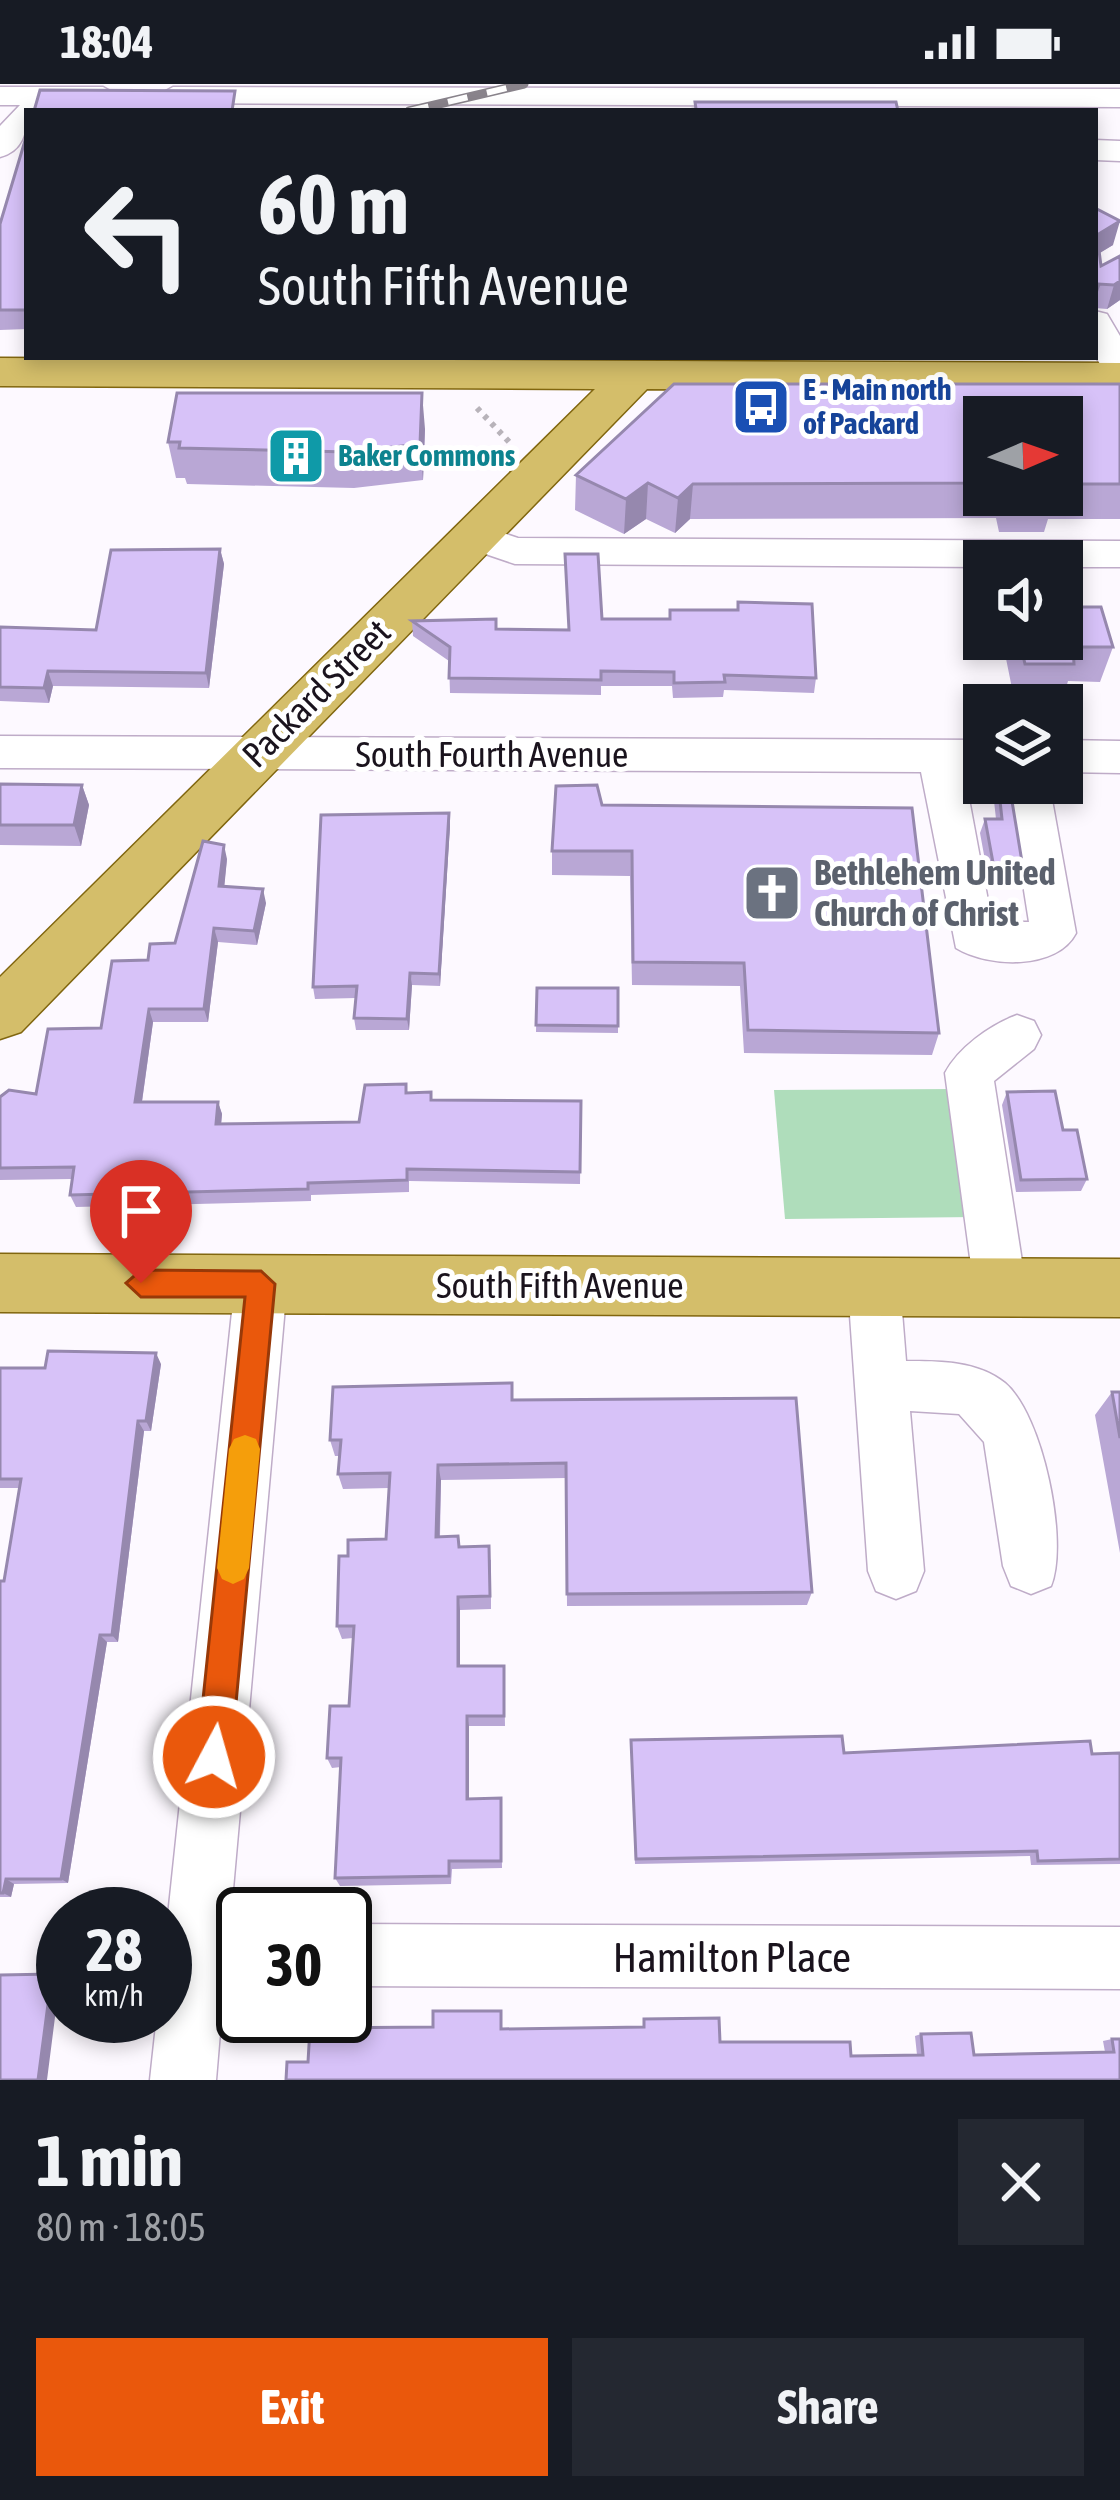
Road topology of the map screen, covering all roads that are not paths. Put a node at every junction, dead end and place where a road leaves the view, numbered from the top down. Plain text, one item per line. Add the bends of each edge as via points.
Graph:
1 (0, 96) edge
2 (318, 97) edge
3 (1120, 98) edge
4 (490, 105) edge
5 (559, 105) edge
6 (908, 105) edge
7 (29, 107) edge
8 (24, 114) edge
9 (0, 147) edge
10 (1098, 328) edge
11 (169, 364) edge
12 (299, 365) edge
13 (0, 372) edge
14 (1120, 373) edge
15 (635, 374) junction
16 (462, 379) edge
17 (473, 536) junction
18 (1120, 554) edge
19 (0, 752) edge
20 (256, 753) junction
21 (962, 756) edge
22 (1083, 756) edge
23 (1120, 757) edge
24 (965, 804) edge
25 (1032, 804) edge
26 (0, 1015) edge
27 (1017, 1035) dead end
28 (0, 1283) edge
29 (261, 1284) junction
30 (874, 1287) junction
31 (1000, 1287) junction
32 (1120, 1288) edge
33 (881, 1385) junction
34 (1031, 1566) dead end
35 (896, 1571) dead end
36 (223, 1887) edge
37 (372, 1955) edge
38 (1120, 1958) edge
39 (216, 1964) edge
40 (183, 2080) edge

1 - 7 street
2 - 4 street
2 - 7 street
3 - 6 street
4 - 5 street
5 - 6 street
8 - 9 street
10 - 14 street
11 - 12 main road
11 - 13 main road
12 - 16 main road
14 - 15 main road
15 - 16 main road
15 - 17 main road, Packard Street
17 - 18 street via 515,550
17 - 20 main road, Packard Street
19 - 20 street, South Fourth Avenue
20 - 21 street, South Fourth Avenue
20 - 26 main road, Packard Street
22 - 23 street
24 - 25 street via 972,935 982,941 1047,940 1053,933
27 - 31 street via 970,1073
28 - 29 main road, South Fifth Avenue
29 - 30 main road, South Fifth Avenue
29 - 36 street
30 - 31 main road, South Fifth Avenue
30 - 33 street
31 - 32 main road, South Fifth Avenue
33 - 34 street via 969,1390 1001,1416 1016,1459
33 - 35 street
37 - 38 street, Hamilton Place
39 - 40 street

